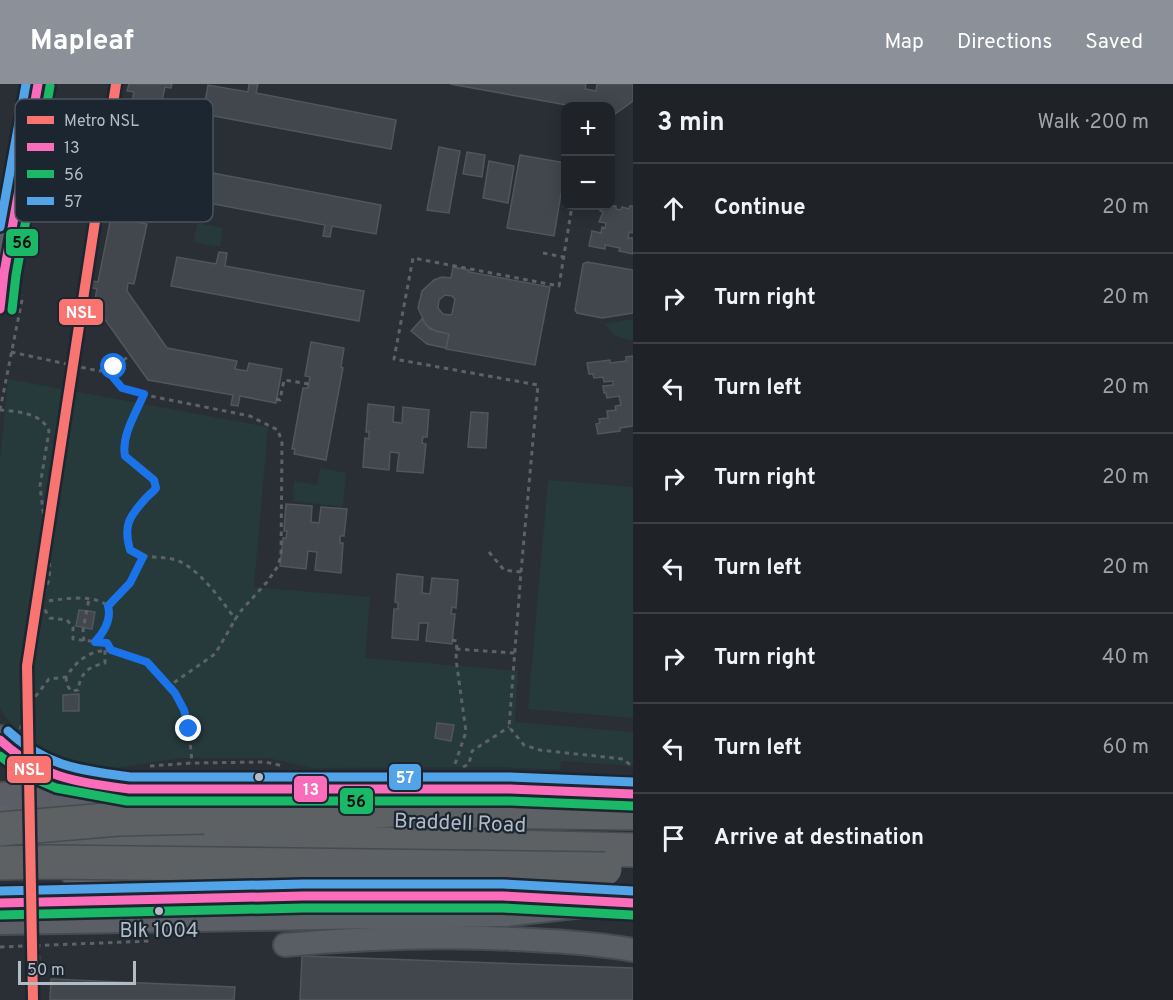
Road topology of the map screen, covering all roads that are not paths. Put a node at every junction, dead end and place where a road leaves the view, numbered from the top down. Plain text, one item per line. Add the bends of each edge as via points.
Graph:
1 (38, 84) edge
2 (36, 99) edge
3 (19, 222) edge
4 (10, 284) edge
5 (0, 309) edge
6 (9, 738) edge
7 (137, 778) junction
8 (633, 794) edge
9 (0, 798) edge
10 (633, 813) edge
11 (0, 820) edge
12 (601, 820) junction
13 (0, 829) edge
14 (633, 830) edge
15 (86, 846) junction
16 (633, 850) edge
17 (0, 863) edge
18 (619, 870) edge
19 (125, 900) junction
20 (599, 901) junction
21 (0, 903) edge
22 (633, 903) edge
23 (0, 920) edge
24 (285, 945) dead end
25 (633, 950) edge

1 - 2 main road
3 - 4 main road
4 - 5 main road
6 - 7 main road via 9,749 57,777
7 - 8 main road, Braddell Road
7 - 9 main road, Braddell Road
10 - 12 highway
11 - 15 highway via 11,832 38,842
12 - 13 highway, bridge via 397,810 118,819
12 - 14 highway
15 - 16 highway via 300,842
15 - 19 highway via 79,857 78,873 93,891
17 - 18 highway, Braddell Road, bridge
19 - 20 main road via 503,896
19 - 21 main road
20 - 22 main road
20 - 23 main road via 506,912
24 - 25 lane via 453,936 557,941

